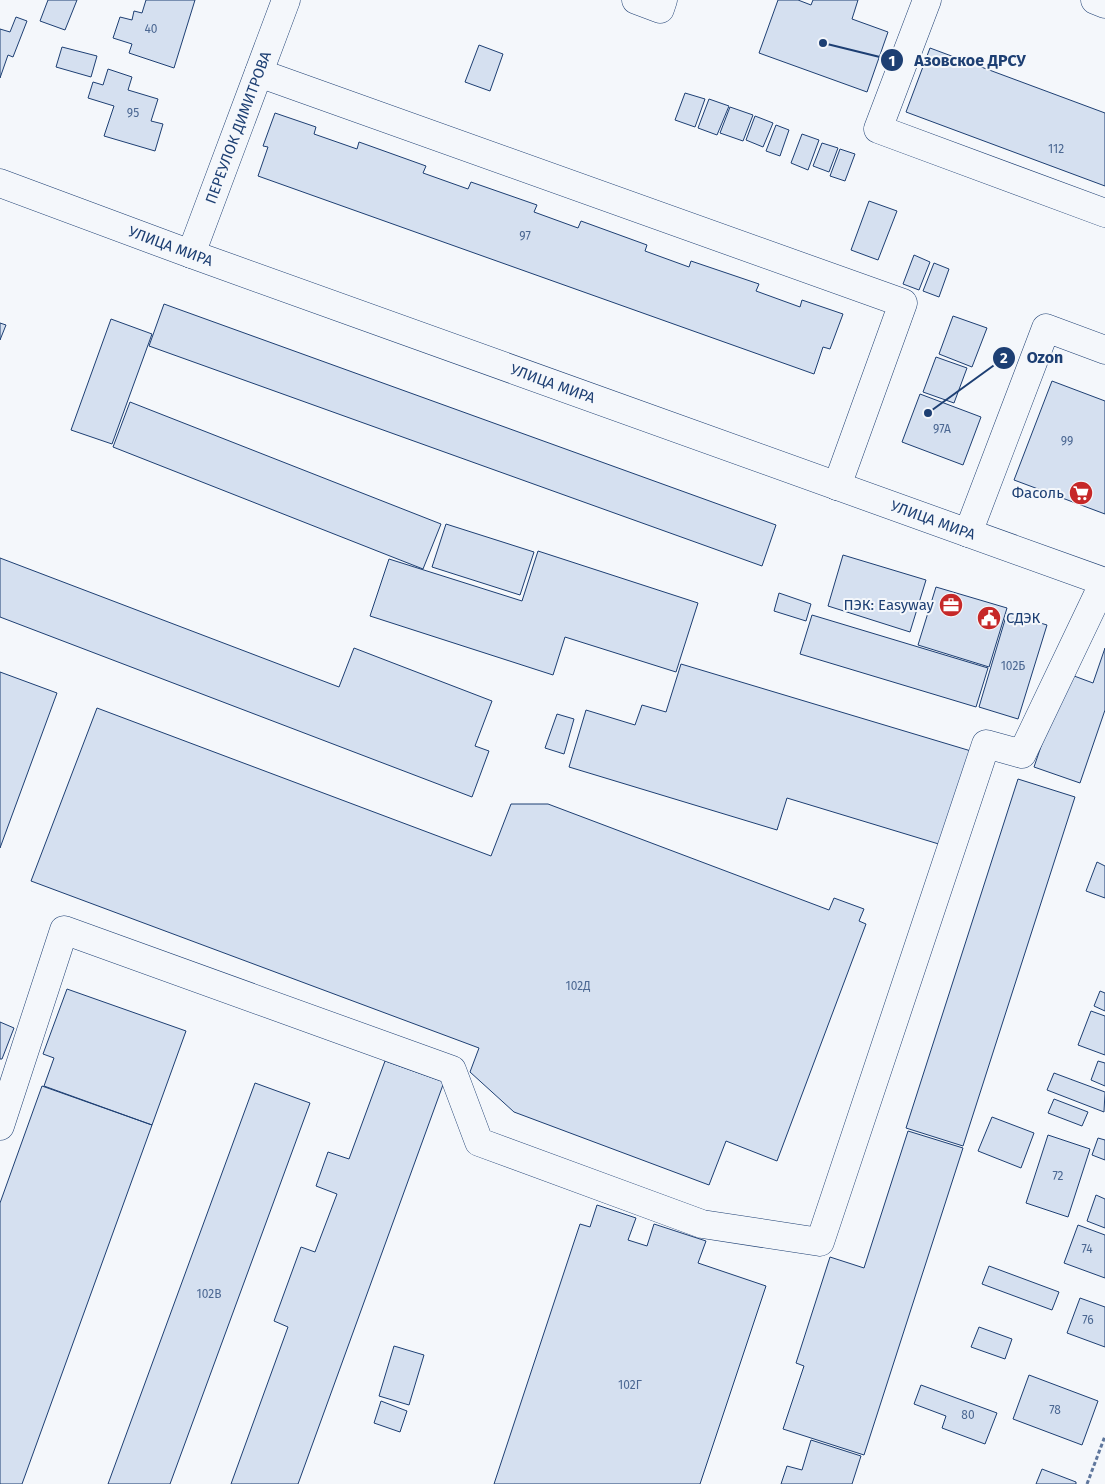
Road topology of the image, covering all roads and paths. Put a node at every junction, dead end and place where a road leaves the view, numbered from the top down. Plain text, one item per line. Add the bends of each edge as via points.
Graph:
1 (286, 0) edge
2 (636, 0) edge
3 (663, 0) edge
4 (927, 0) edge
5 (1096, 0) edge
6 (1105, 4) edge
7 (258, 73) junction
8 (0, 183) edge
9 (1105, 213) edge
10 (191, 254) junction
11 (1105, 350) edge
12 (837, 486) junction
13 (968, 533) junction
14 (1104, 582) edge
15 (0, 1126) edge
16 (1105, 1436) edge
17 (1088, 1484) edge

1 - 7 street, ПЕРЕУЛОК ДИМИТРОВА
2 - 3 street via 660,9
4 - 9 street via 878,129
5 - 6 street
7 - 10 street, ПЕРЕУЛОК ДИМИТРОВА
7 - 12 street via 903,302
8 - 10 street, УЛИЦА МИРА
10 - 12 street, УЛИЦА МИРА
11 - 13 street via 1046,328
12 - 13 street, УЛИЦА МИРА
13 - 14 street, УЛИЦА МИРА
14 - 15 street via 1022,754 986,744 820,1242 702,1224 480,1142 452,1070 64,930
16 - 17 path

